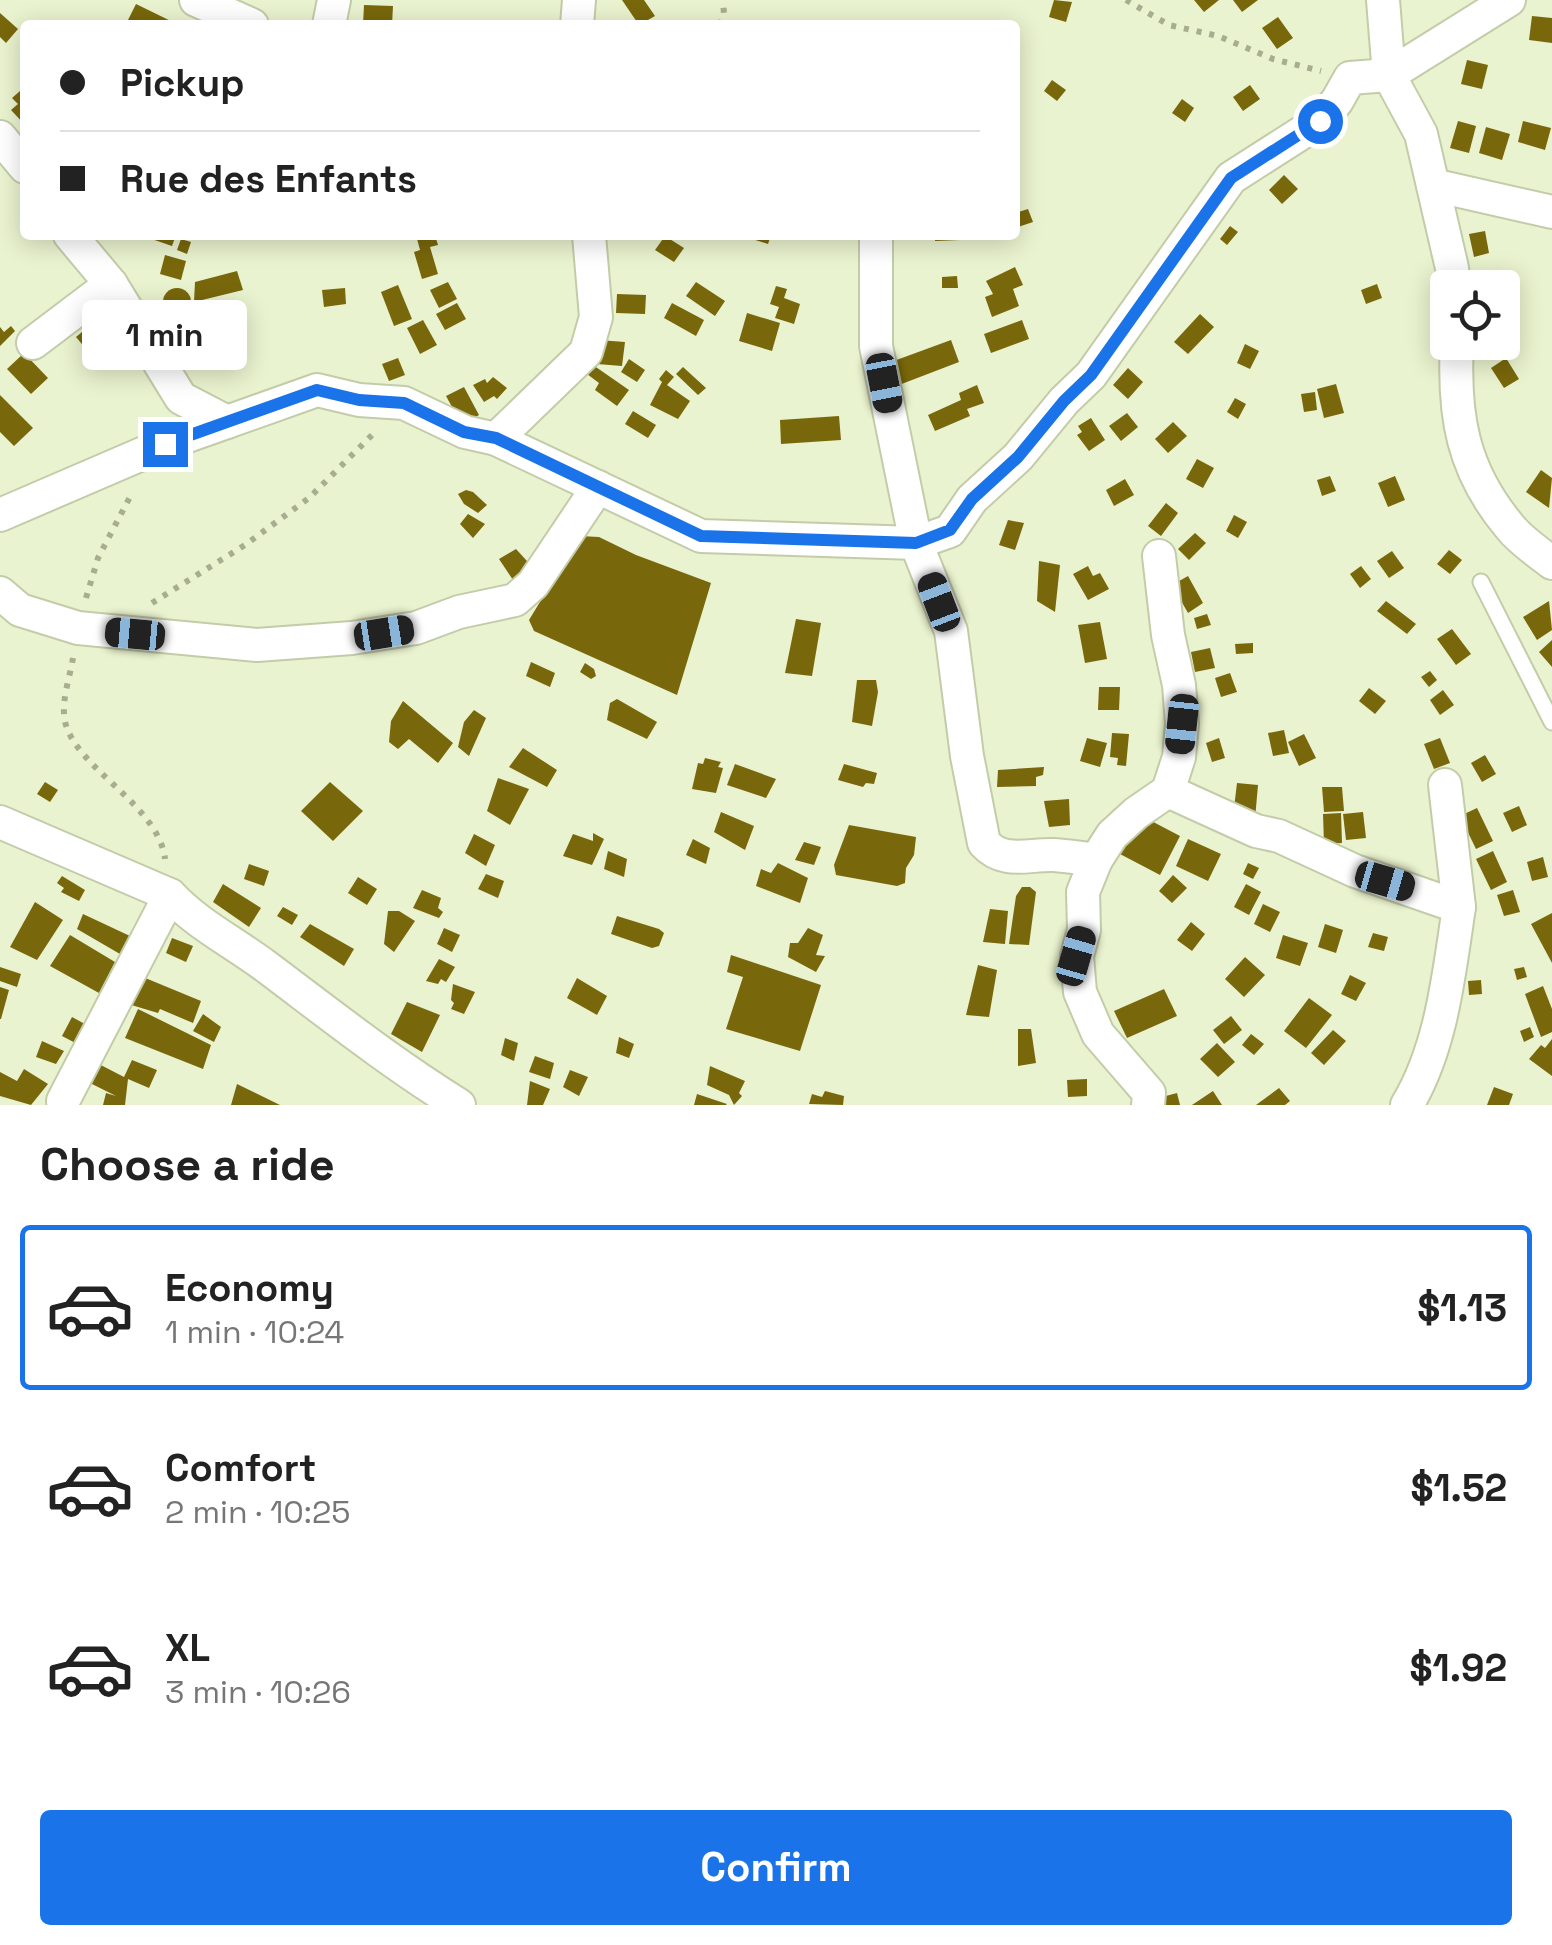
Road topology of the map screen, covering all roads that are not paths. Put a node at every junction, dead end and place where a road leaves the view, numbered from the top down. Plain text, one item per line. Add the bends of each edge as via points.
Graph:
1 (1384, 0) edge
2 (1509, 0) edge
3 (200, 10) edge
4 (235, 20) edge
5 (1389, 75) junction
6 (0, 137) edge
7 (20, 162) edge
8 (1434, 186) junction
9 (1552, 212) edge
10 (83, 240) edge
11 (589, 240) edge
12 (876, 240) edge
13 (1452, 270) edge
14 (111, 284) junction
15 (32, 344) dead end
16 (1456, 360) edge
17 (226, 422) junction
18 (496, 438) junction
19 (598, 487) junction
20 (0, 515) edge
21 (916, 543) junction
22 (1159, 556) dead end
23 (1552, 563) edge
24 (1481, 582) dead end
25 (0, 594) edge
26 (1552, 722) edge
27 (1444, 785) dead end
28 (1168, 791) junction
29 (0, 822) edge
30 (1096, 860) junction
31 (170, 895) junction
32 (1459, 907) junction
33 (62, 1101) dead end
34 (460, 1105) edge
35 (1148, 1105) edge
36 (1407, 1105) edge

1 - 5 street
2 - 5 street
3 - 4 street
5 - 8 street via 1422,134
5 - 21 street via 1350,78 1320,121 1231,178 1091,375 950,530
6 - 7 street
8 - 9 street
8 - 13 street
10 - 14 street
11 - 18 street via 596,317 586,352
12 - 21 street via 876,346
14 - 15 street
14 - 17 street via 181,398
16 - 23 street via 1466,458 1511,530
17 - 18 street via 317,390 404,403 464,432
17 - 20 street
18 - 19 street
19 - 21 street via 701,536
19 - 25 street via 534,584 515,600 416,628 258,645 78,628 20,610
21 - 30 street via 951,632 984,843 1012,858
22 - 28 street via 1182,724
24 - 26 lane
27 - 32 street
28 - 30 street via 1112,836
28 - 32 street via 1256,832
29 - 31 street
30 - 35 street via 1083,892 1084,930 1076,956 1080,992 1098,1034 1149,1093
31 - 33 street
31 - 34 street
32 - 36 street via 1434,1039

